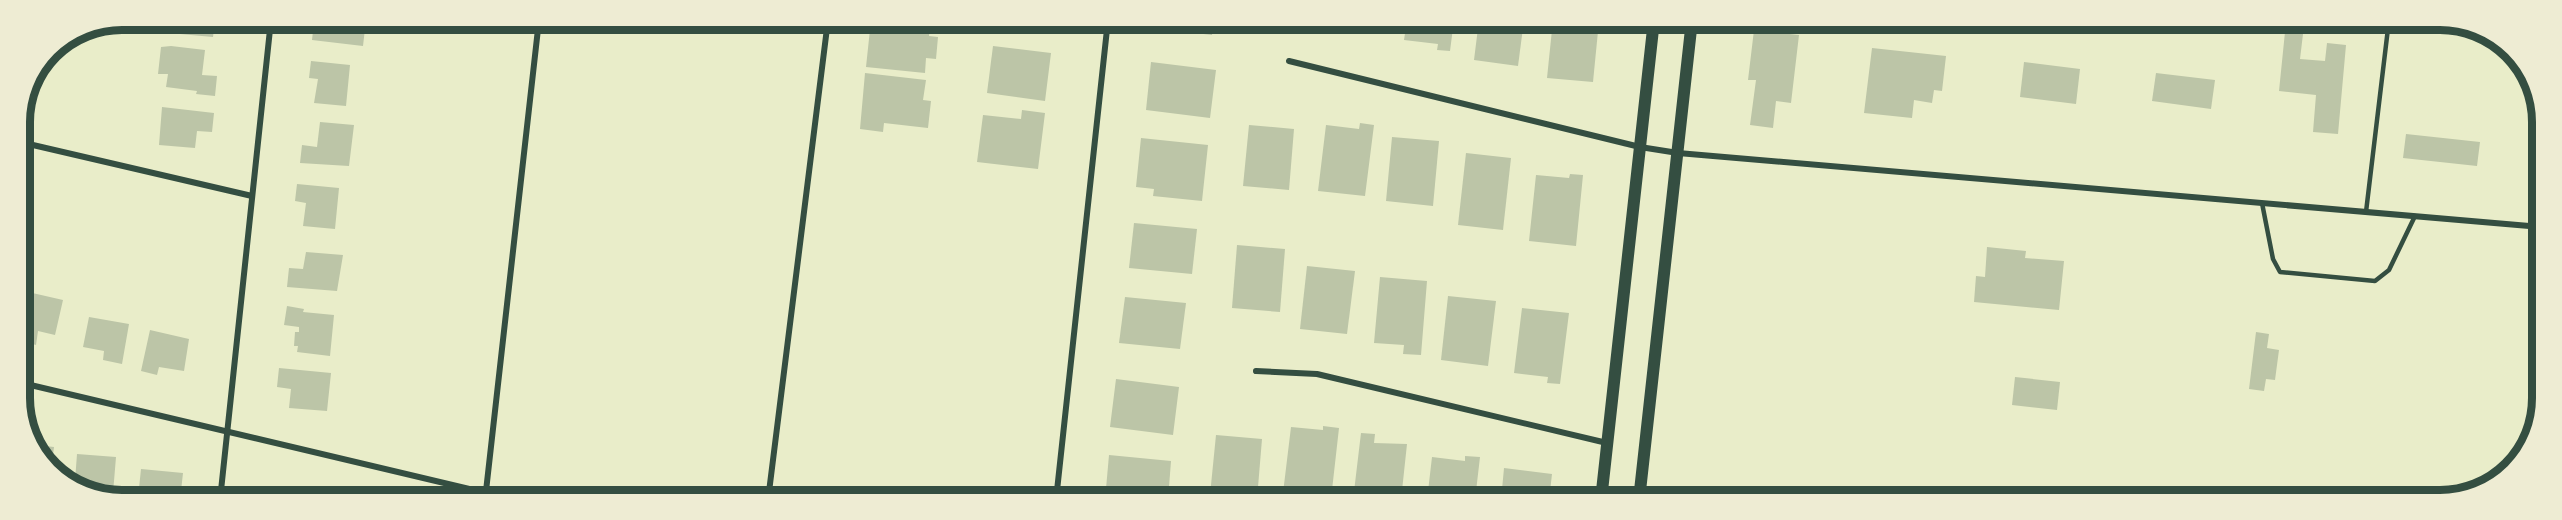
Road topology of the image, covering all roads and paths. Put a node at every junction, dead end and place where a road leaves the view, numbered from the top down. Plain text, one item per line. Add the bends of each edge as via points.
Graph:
1 (270, 30) edge
2 (538, 30) edge
3 (827, 30) edge
4 (1107, 30) edge
5 (1653, 30) edge
6 (1691, 30) edge
7 (2388, 30) edge
8 (1289, 61) dead end
9 (30, 144) edge
10 (1640, 147) junction
11 (1678, 153) junction
12 (252, 196) junction
13 (2262, 203) junction
14 (2366, 212) junction
15 (2415, 216) junction
16 (2532, 226) edge
17 (1256, 371) dead end
18 (30, 385) edge
19 (227, 432) junction
20 (1607, 443) junction
21 (221, 490) edge
22 (461, 490) edge
23 (486, 490) edge
24 (769, 490) edge
25 (1057, 490) edge
26 (1602, 490) edge
27 (1640, 490) edge

1 - 12 street
2 - 23 street
3 - 24 street
4 - 25 street
5 - 10 main road
6 - 11 main road
7 - 14 lane
8 - 10 street
9 - 12 street
10 - 11 street
10 - 20 main road
11 - 13 street
11 - 27 main road
12 - 19 street
13 - 14 street
13 - 15 lane via 2272,259 2280,272 2375,281 2389,270
14 - 15 street
15 - 16 street
17 - 20 street via 1317,374
18 - 19 street
19 - 21 street
19 - 22 street
20 - 26 main road

